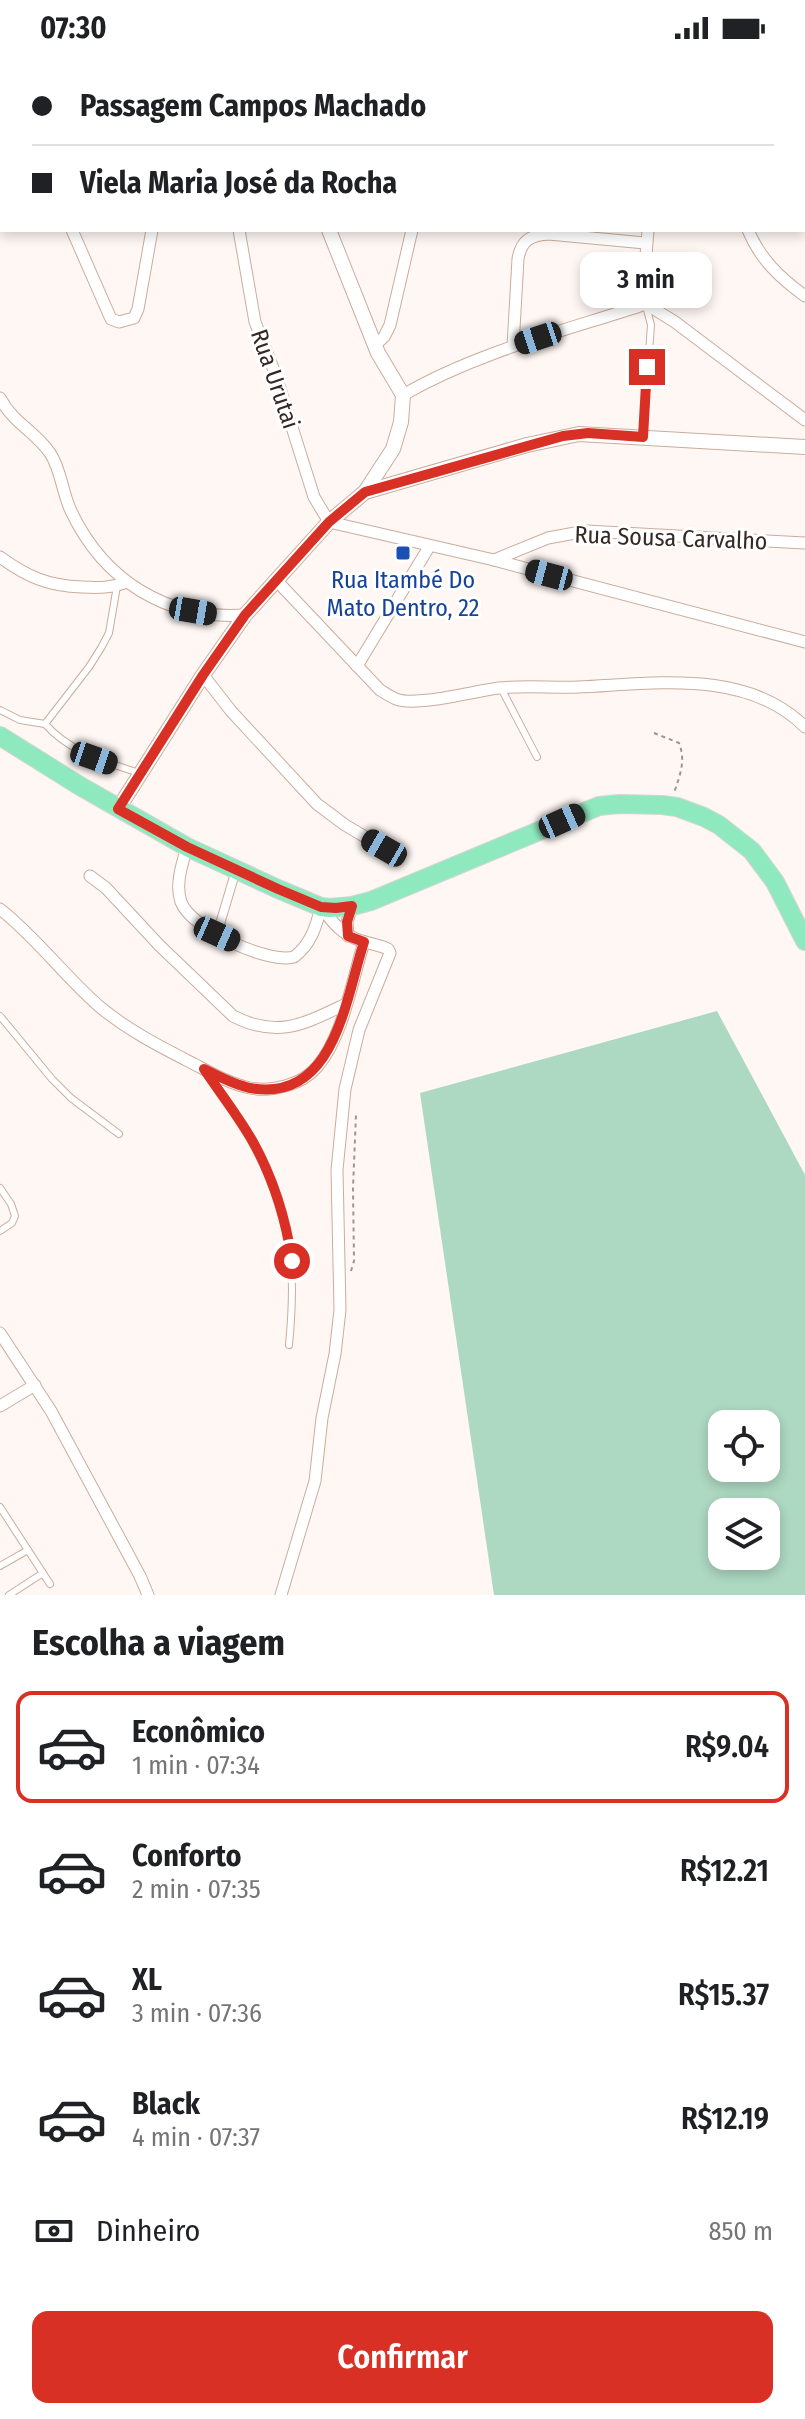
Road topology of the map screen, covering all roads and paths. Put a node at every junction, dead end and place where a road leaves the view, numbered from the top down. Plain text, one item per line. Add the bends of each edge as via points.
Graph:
1 (73, 232) edge
2 (152, 232) edge
3 (239, 232) edge
4 (330, 232) edge
5 (412, 232) edge
6 (749, 232) edge
7 (646, 236) edge
8 (805, 296) edge
9 (646, 304) junction
10 (375, 345) junction
11 (513, 346) junction
12 (404, 394) junction
13 (0, 398) edge
14 (805, 420) edge
15 (643, 437) junction
16 (805, 447) edge
17 (365, 492) junction
18 (329, 522) junction
19 (805, 543) edge
20 (429, 547) junction
21 (0, 557) edge
22 (494, 560) junction
23 (276, 580) junction
24 (122, 584) junction
25 (245, 615) junction
26 (805, 642) edge
27 (357, 666) junction
28 (203, 675) junction
29 (501, 688) junction
30 (0, 710) edge
31 (804, 723) edge
32 (45, 724) junction
33 (654, 733) dead end
34 (0, 736) edge
35 (537, 757) dead end
36 (140, 774) junction
37 (670, 806) junction
38 (118, 809) junction
39 (187, 847) junction
40 (384, 848) dead end
41 (236, 870) junction
42 (90, 876) dead end
43 (352, 906) junction
44 (321, 907) junction
45 (0, 909) edge
46 (217, 934) junction
47 (348, 936) junction
48 (805, 941) edge
49 (364, 942) junction
50 (346, 1004) junction
51 (0, 1016) edge
52 (204, 1069) junction
53 (355, 1113) dead end
54 (119, 1134) dead end
55 (0, 1188) edge
56 (0, 1231) edge
57 (350, 1276) dead end
58 (0, 1333) edge
59 (289, 1345) dead end
60 (35, 1385) junction
61 (0, 1406) edge
62 (0, 1507) edge
63 (28, 1550) junction
64 (0, 1566) edge
65 (43, 1573) junction
66 (50, 1584) dead end
67 (9, 1595) edge
68 (148, 1595) edge
69 (281, 1595) edge

1 - 2 street via 111,319 126,321 138,309
3 - 18 street, Rua Urutai via 255,322 314,497
4 - 10 street
5 - 10 street via 390,325
6 - 8 street via 775,272
7 - 9 street
7 - 11 street via 549,234 526,241 518,259
9 - 11 street
9 - 14 street
9 - 15 lane via 651,325
10 - 12 street
11 - 12 street via 437,375
12 - 17 street via 393,449
13 - 24 street via 50,452 78,525
15 - 16 street
15 - 17 street via 563,436
17 - 18 street
18 - 20 street
18 - 23 street
19 - 22 street, Rua Sousa Carvalho via 586,531 548,538
20 - 22 street
20 - 27 street
21 - 24 street via 45,583 101,588
22 - 26 street
23 - 25 street
23 - 27 street
24 - 25 street via 184,609
24 - 32 lane via 101,648
25 - 28 street
27 - 29 street via 398,700
28 - 36 street
28 - 40 street via 317,804
29 - 31 street via 685,683 724,687 760,697
29 - 35 lane
30 - 32 lane
32 - 36 lane via 73,749
33 - 37 path via 679,743 682,752
34 - 38 main road
36 - 38 street
37 - 43 main road via 599,806
37 - 48 main road via 719,825 752,851 775,882
38 - 39 main road
39 - 41 main road
39 - 46 street via 180,875 182,904 201,926
41 - 44 main road
41 - 46 street
42 - 50 street via 245,1022 284,1027
43 - 44 main road
43 - 47 street
44 - 46 street via 316,930 289,959
44 - 47 street
45 - 52 street via 100,1007 148,1041
47 - 49 street
49 - 50 street
49 - 69 street via 388,949 389,959 350,1058 337,1170 340,1310 335,1354 315,1481
50 - 52 street via 325,1057 308,1077 278,1088 252,1088
51 - 54 lane via 71,1098
52 - 59 lane via 252,1139 287,1227 292,1261
53 - 57 path
55 - 56 lane via 15,1216
58 - 60 street
60 - 61 street
60 - 68 street
62 - 63 lane
63 - 64 lane
63 - 65 lane
65 - 66 lane
65 - 67 lane

